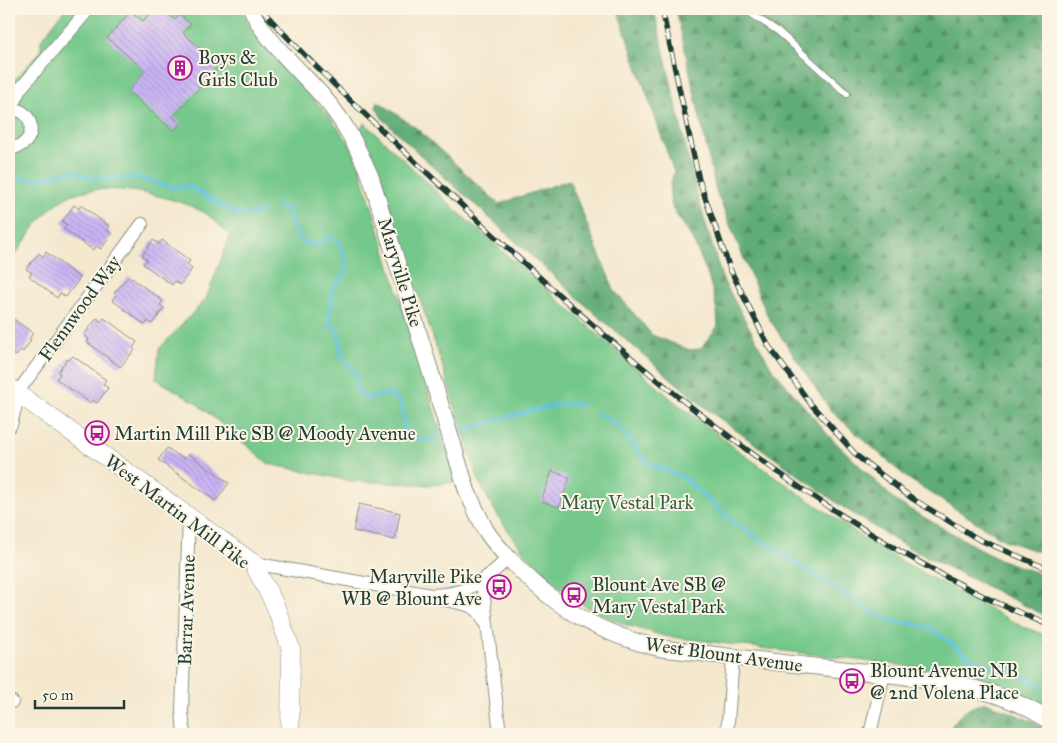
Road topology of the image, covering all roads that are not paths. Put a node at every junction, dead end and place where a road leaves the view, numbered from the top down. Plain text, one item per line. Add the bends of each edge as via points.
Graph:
1 (89, 9) edge
2 (252, 9) edge
3 (744, 9) edge
4 (847, 94) dead end
5 (10, 109) edge
6 (9, 148) edge
7 (142, 224) dead end
8 (13, 390) edge
9 (9, 424) edge
10 (189, 516) junction
11 (508, 558) junction
12 (252, 563) junction
13 (482, 581) junction
14 (431, 595) junction
15 (486, 627) junction
16 (734, 658) junction
17 (884, 674) junction
18 (1048, 720) edge
19 (184, 734) edge
20 (290, 734) edge
21 (500, 734) edge
22 (727, 734) edge
23 (870, 734) edge

1 - 5 street via 20,89
2 - 11 street, Maryville Pike via 265,31 326,100 353,137 371,178 467,491 486,531
3 - 4 lane via 779,32
5 - 6 street via 18,110 28,118 31,130 21,146
7 - 8 street, Flennwood Way
8 - 9 street
8 - 10 main road, West Martin Mill Pike
10 - 12 main road, West Martin Mill Pike
10 - 19 street, Barrar Avenue via 182,711
11 - 13 street
11 - 16 street, West Blount Avenue via 553,601 607,632 659,648
12 - 14 street
12 - 20 main road, West Martin Mill Pike via 276,605 291,648
13 - 14 street via 460,591
13 - 15 street
14 - 15 street via 476,608
15 - 21 street
16 - 17 street, West Blount Avenue
16 - 22 street
17 - 18 street, West Blount Avenue via 975,688 1034,710
17 - 23 street

